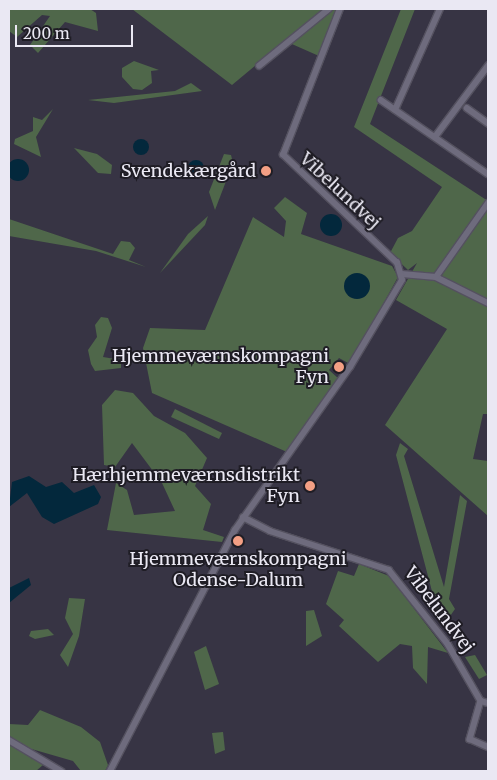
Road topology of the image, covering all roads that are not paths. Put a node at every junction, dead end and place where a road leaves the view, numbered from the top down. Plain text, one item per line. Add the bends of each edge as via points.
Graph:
1 (329, 9) edge
2 (340, 9) edge
3 (440, 9) edge
4 (259, 66) dead end
5 (488, 68) edge
6 (381, 100) dead end
7 (467, 108) dead end
8 (395, 110) junction
9 (488, 122) edge
10 (435, 137) junction
11 (488, 174) edge
12 (488, 202) edge
13 (402, 274) junction
14 (436, 277) junction
15 (488, 303) edge
16 (243, 517) junction
17 (481, 701) junction
18 (488, 703) edge
19 (9, 740) edge
20 (488, 747) edge
21 (61, 771) edge
22 (110, 771) edge

1 - 4 street
2 - 13 street, Vibelundvej via 283,155 397,263
3 - 8 street
5 - 10 street
6 - 8 street
7 - 9 street
8 - 10 street
10 - 11 street
12 - 14 street
13 - 14 street
13 - 16 street via 350,367
14 - 15 street
16 - 17 street, Vibelundvej via 270,531 389,570 448,644
16 - 22 street
17 - 18 street
17 - 20 street via 470,739
19 - 21 street

